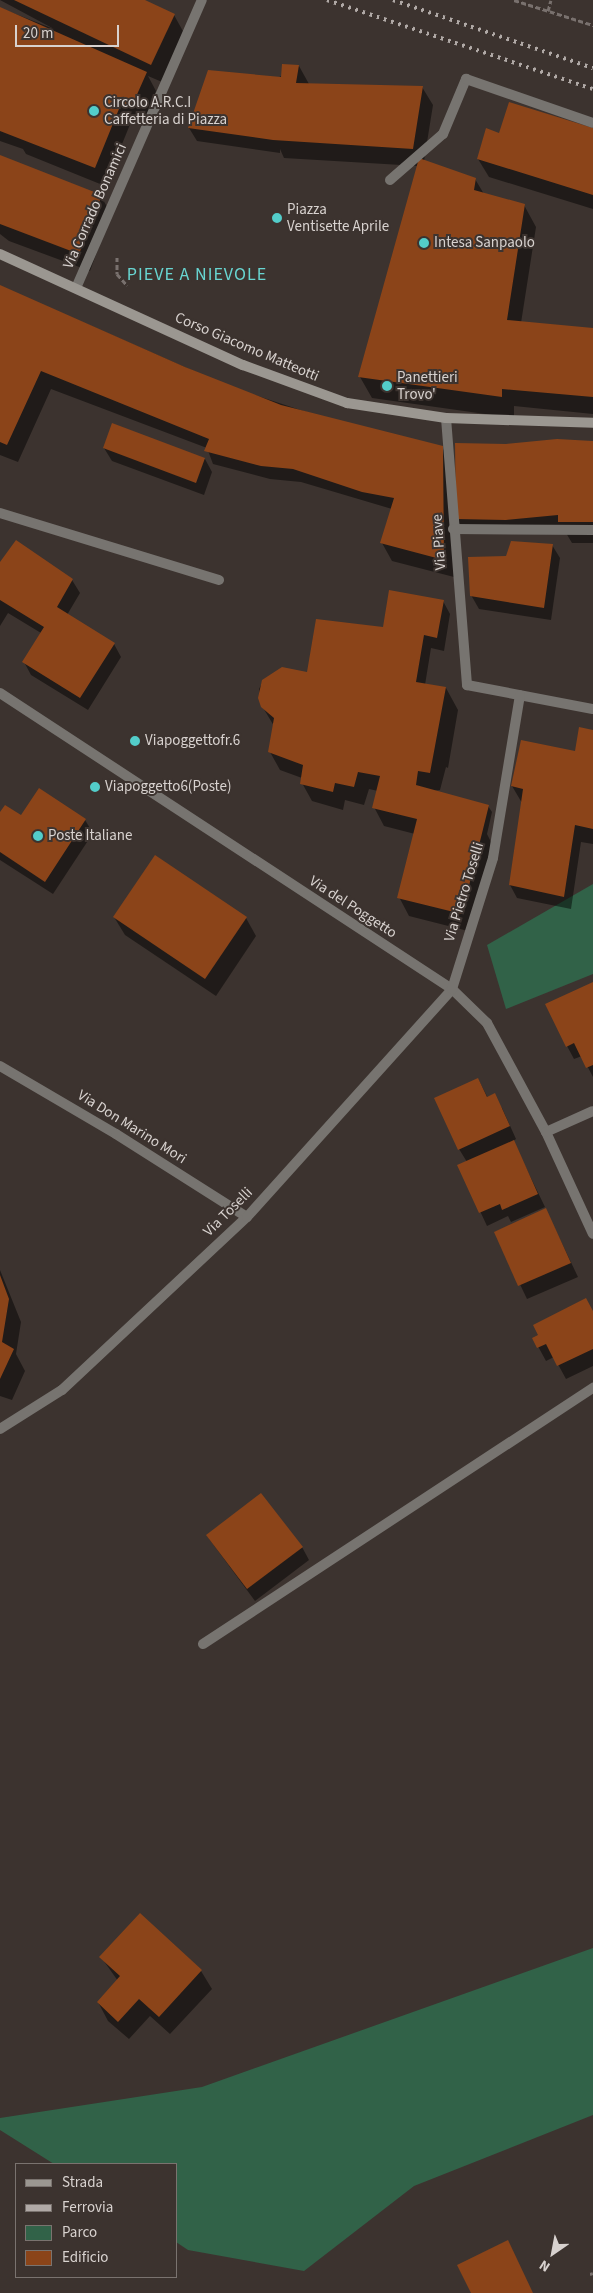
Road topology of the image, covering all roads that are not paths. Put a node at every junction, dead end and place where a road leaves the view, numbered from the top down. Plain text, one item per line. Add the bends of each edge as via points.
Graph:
1 (202, 0) edge
2 (593, 123) edge
3 (390, 180) dead end
4 (0, 254) edge
5 (76, 288) junction
6 (446, 418) junction
7 (593, 423) edge
8 (0, 513) edge
9 (453, 529) junction
10 (593, 530) edge
11 (219, 580) dead end
12 (0, 693) edge
13 (520, 695) junction
14 (593, 709) edge
15 (452, 989) junction
16 (0, 1066) edge
17 (593, 1111) edge
18 (546, 1132) junction
19 (247, 1218) junction
20 (593, 1234) edge
21 (593, 1388) edge
22 (0, 1429) edge
23 (203, 1644) dead end

1 - 5 street, Via Corrado Bonamici
2 - 3 street via 466,79 443,134
4 - 5 main road, Corso Giacomo Matteotti
5 - 6 main road, Corso Giacomo Matteotti via 242,365 325,396 364,406
6 - 7 main road, Corso Giacomo Matteotti
6 - 9 street, Via Piave
8 - 11 street
9 - 10 street
9 - 13 street, Via Piave via 467,685
12 - 15 street, Via del Poggetto
13 - 14 street
13 - 15 street, Via Pietro Toselli via 493,858
15 - 18 street, Via del Poggetto via 487,1023
15 - 19 street, Via Toselli
16 - 19 street, Via Don Marino Mori via 108,1129
17 - 18 street
18 - 20 street, Via del Poggetto
19 - 22 street, Via Toselli via 62,1390
21 - 23 street

